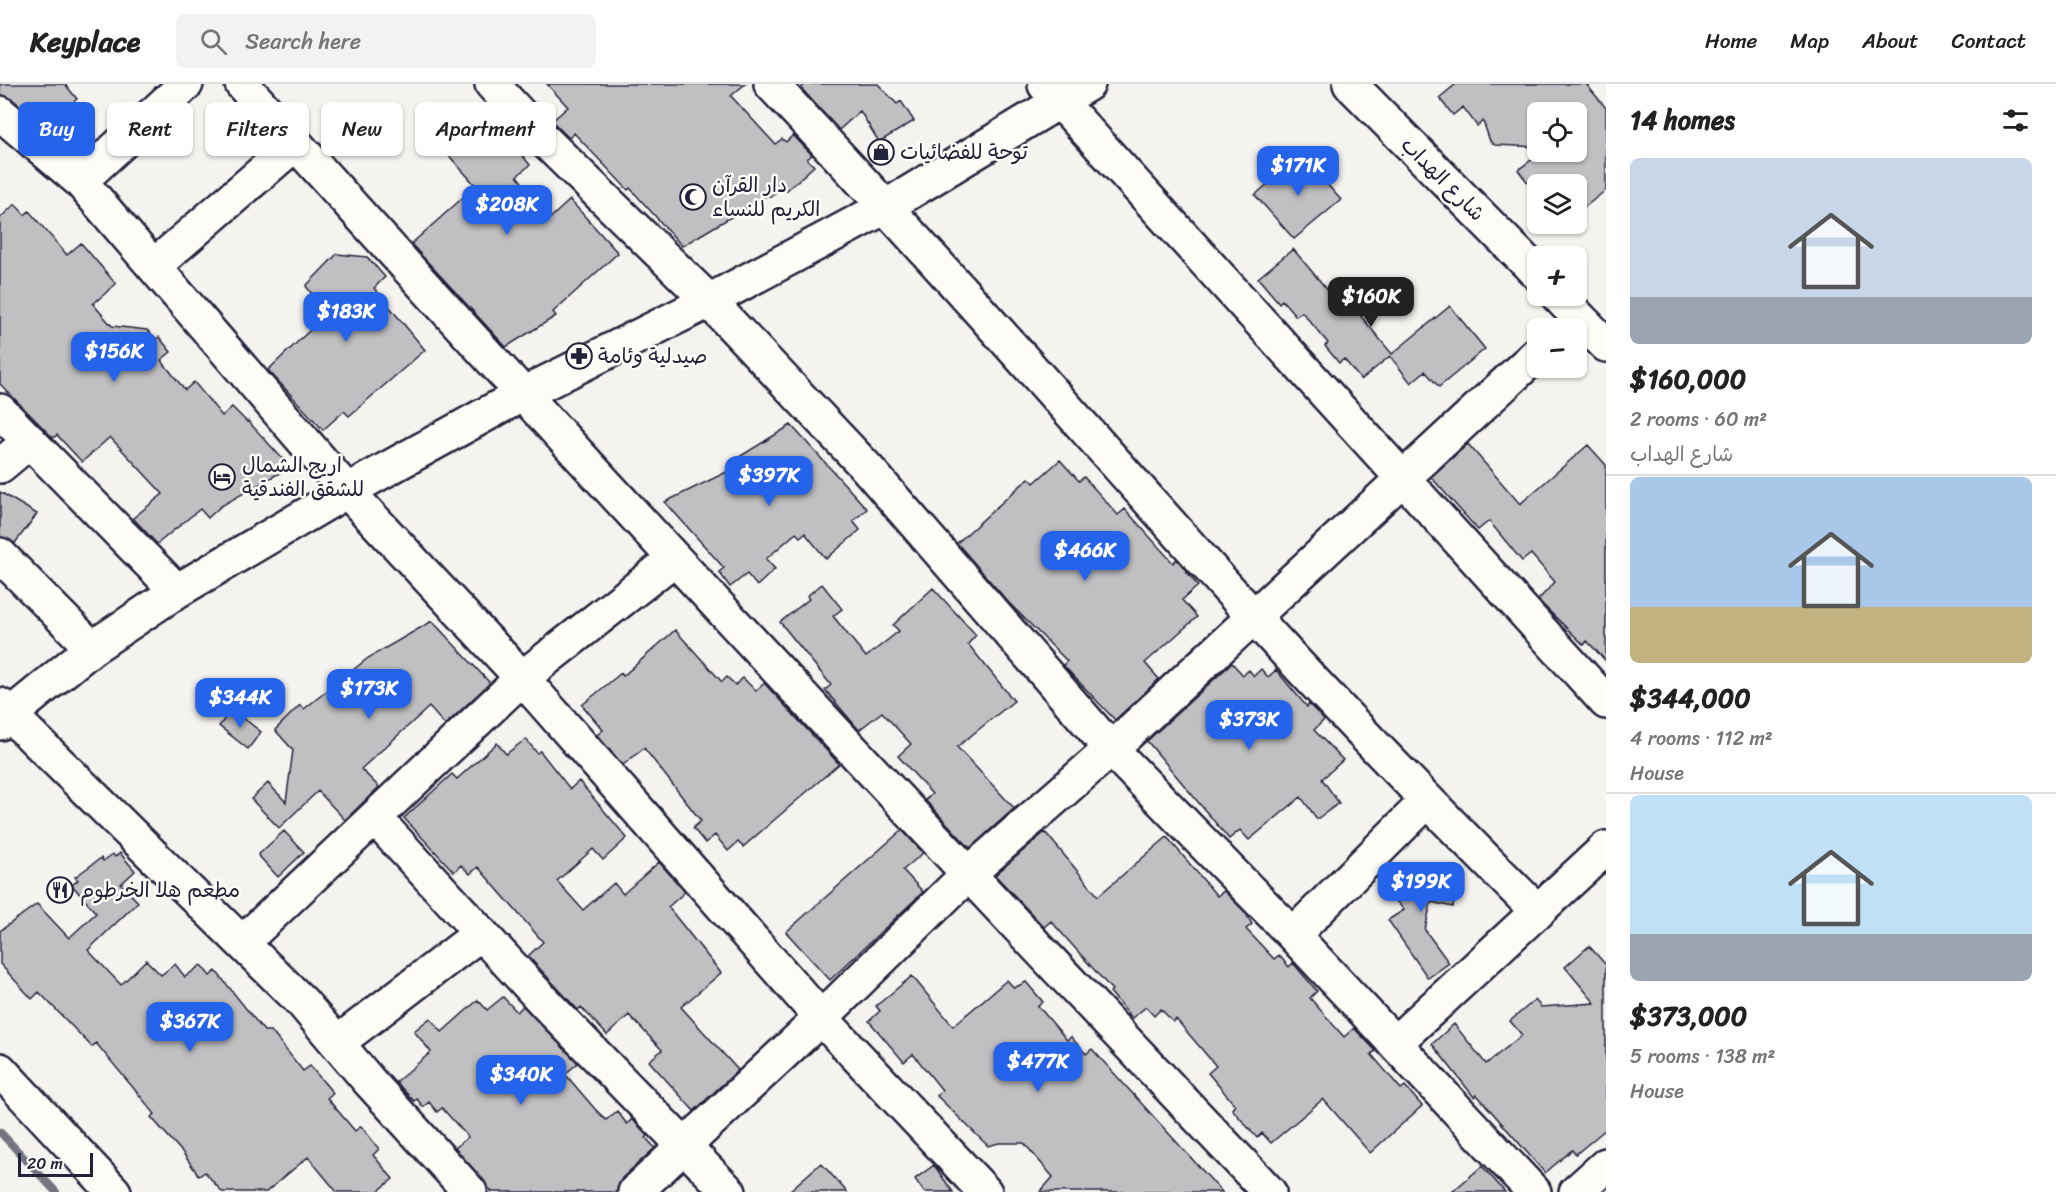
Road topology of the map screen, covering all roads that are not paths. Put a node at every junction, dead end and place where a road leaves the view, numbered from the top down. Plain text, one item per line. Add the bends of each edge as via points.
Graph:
1 (186, 84) edge
2 (242, 84) edge
3 (492, 84) edge
4 (771, 84) edge
5 (1088, 84) edge
6 (1350, 84) edge
7 (1052, 92) edge
8 (258, 102) edge
9 (0, 113) edge
10 (281, 156) edge
11 (306, 156) edge
12 (80, 181) junction
13 (886, 206) junction
14 (1527, 263) edge
15 (154, 266) junction
16 (709, 301) junction
17 (1567, 313) edge
18 (1606, 345) edge
19 (1527, 363) edge
20 (521, 395) junction
21 (0, 411) edge
22 (30, 441) junction
23 (0, 466) edge
24 (1401, 479) junction
25 (347, 491) junction
26 (0, 555) edge
27 (674, 559) junction
28 (177, 591) junction
29 (1253, 616) junction
30 (92, 648) junction
31 (522, 678) junction
32 (1606, 702) edge
33 (3, 714) edge
34 (1111, 749) junction
35 (1427, 801) junction
36 (375, 818) junction
37 (1606, 848) edge
38 (967, 875) junction
39 (1538, 912) junction
40 (481, 933) junction
41 (1293, 935) junction
42 (243, 942) junction
43 (821, 1018) junction
44 (337, 1043) junction
45 (1395, 1043) junction
46 (0, 1070) edge
47 (686, 1146) junction
48 (1606, 1165) edge
49 (114, 1192) edge
50 (470, 1192) edge
51 (635, 1192) edge
52 (729, 1192) edge
53 (985, 1192) edge
54 (1269, 1192) edge
55 (1534, 1192) edge
56 (1576, 1192) edge

1 - 12 street
2 - 8 street
3 - 16 street
4 - 13 street
5 - 7 street
6 - 14 street, شارع الهداب
7 - 13 street
7 - 24 street
9 - 12 street
10 - 15 street
11 - 20 street
12 - 15 street
13 - 16 street
13 - 29 street
15 - 25 street
16 - 20 street
16 - 34 street via 867,468
17 - 18 street
19 - 24 street
20 - 25 street
20 - 27 street
21 - 22 street
22 - 23 street
22 - 28 street
24 - 29 street
24 - 32 street
25 - 28 street
25 - 31 street
26 - 30 street
27 - 31 street
27 - 38 street
28 - 30 street
29 - 34 street
29 - 35 street
30 - 33 street
31 - 36 street
31 - 43 street
33 - 42 street
34 - 38 street
34 - 41 street
35 - 39 street
35 - 41 street
36 - 40 street
36 - 42 street
37 - 39 street
38 - 43 street
38 - 54 street
39 - 45 street
40 - 44 street
40 - 47 street
41 - 45 street
42 - 44 street
43 - 47 street
43 - 53 street
44 - 50 street
45 - 55 street
46 - 49 street
47 - 51 street
47 - 52 street
48 - 56 street

